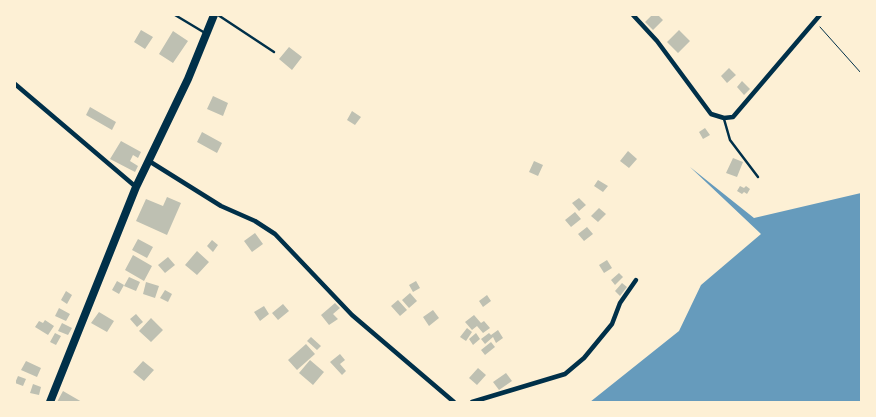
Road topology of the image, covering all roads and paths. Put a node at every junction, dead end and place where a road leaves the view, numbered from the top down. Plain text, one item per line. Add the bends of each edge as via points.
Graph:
1 (175, 15) edge
2 (214, 15) edge
3 (218, 15) edge
4 (633, 15) edge
5 (820, 15) edge
6 (815, 21) junction
7 (206, 34) junction
8 (274, 52) dead end
9 (861, 73) edge
10 (15, 84) edge
11 (724, 118) junction
12 (149, 161) junction
13 (758, 177) dead end
14 (136, 187) junction
15 (636, 280) dead end
16 (50, 402) edge
17 (454, 402) edge
18 (472, 402) edge

1 - 7 lane
2 - 7 highway
3 - 8 lane
4 - 11 street via 657,41 711,114
5 - 6 street
6 - 9 path
6 - 11 street via 733,117
7 - 12 highway
10 - 14 street
11 - 13 lane via 730,140
12 - 14 highway
12 - 17 street via 220,206 255,221 275,234 352,315
14 - 16 highway
15 - 18 street via 620,304 612,324 584,358 565,374

